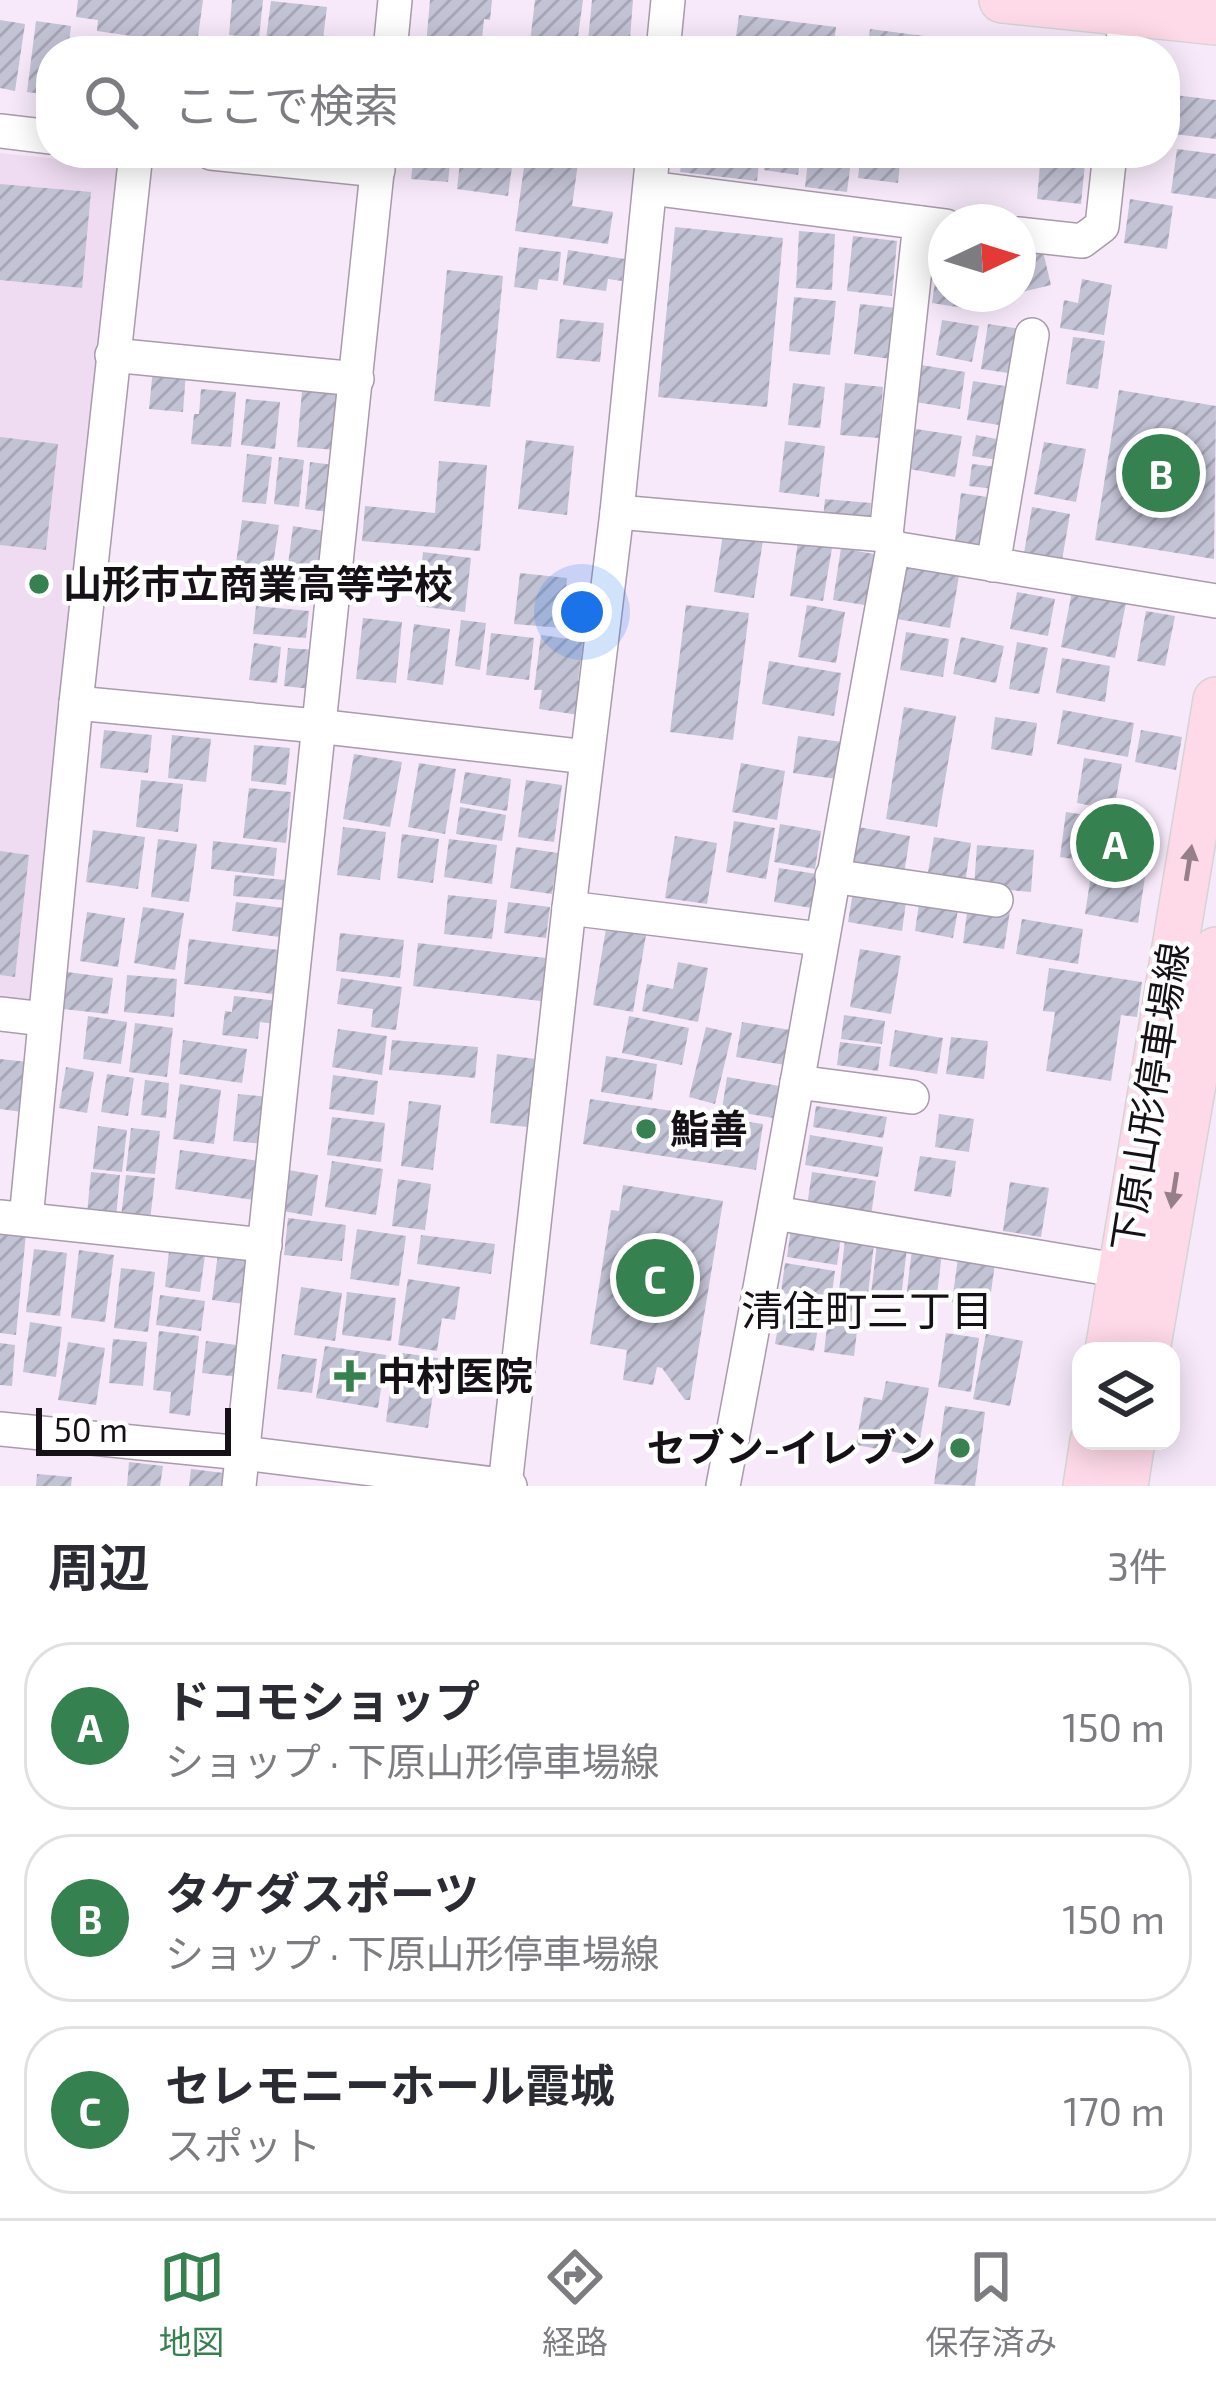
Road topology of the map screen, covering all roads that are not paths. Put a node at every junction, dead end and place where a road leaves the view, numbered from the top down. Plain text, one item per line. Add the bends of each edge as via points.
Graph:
1 (395, 0) edge
2 (668, 0) edge
3 (1002, 0) edge
4 (1216, 22) edge
5 (1124, 32) edge
6 (391, 36) edge
7 (664, 36) edge
8 (0, 131) edge
9 (36, 135) edge
10 (134, 168) edge
11 (377, 168) edge
12 (652, 168) edge
13 (1108, 168) edge
14 (650, 188) junction
15 (928, 224) edge
16 (1036, 236) edge
17 (928, 261) edge
18 (1032, 334) dead end
19 (112, 355) junction
20 (357, 379) junction
21 (617, 512) junction
22 (889, 542) junction
23 (993, 565) junction
24 (1216, 601) edge
25 (1216, 700) edge
26 (76, 703) junction
27 (317, 726) junction
28 (587, 757) junction
29 (832, 876) junction
30 (996, 900) dead end
31 (569, 908) junction
32 (820, 939) junction
33 (1216, 950) edge
34 (0, 1014) edge
35 (44, 1019) junction
36 (797, 1082) junction
37 (912, 1097) dead end
38 (1202, 1111) edge
39 (775, 1213) junction
40 (13, 1218) edge
41 (265, 1245) junction
42 (1122, 1271) junction
43 (1110, 1342) edge
44 (1149, 1342) edge
45 (0, 1430) edge
46 (1092, 1450) edge
47 (1131, 1450) edge
48 (240, 1470) edge
49 (506, 1486) edge
50 (723, 1486) edge
51 (1086, 1486) edge
52 (1125, 1486) edge

1 - 6 street
2 - 7 street
3 - 5 main road
4 - 5 main road
8 - 9 street
10 - 19 street
11 - 20 street
12 - 14 street
13 - 16 street via 1102,226 1082,241
14 - 15 street
14 - 21 street
17 - 22 street
18 - 23 street
19 - 20 street
19 - 26 street
20 - 27 street
21 - 22 street
21 - 28 street
22 - 23 street
22 - 29 street
23 - 24 street
42 -> 25 main road, 下原山形停車場線
26 - 27 street
26 - 35 street
27 - 28 street
27 - 41 street
28 - 31 street
29 - 30 street
29 - 32 street
31 - 32 street
31 - 49 street
32 - 36 street
33 - 38 main road, 下原山形停車場線
34 - 35 street
35 - 40 street
36 - 37 street
36 - 39 street
38 -> 44 main road, 下原山形停車場線
39 - 42 street
39 - 50 street
40 - 41 street
41 - 48 street
42 - 43 main road, 下原山形停車場線
45 - 48 street
46 - 51 main road
47 - 52 main road
48 - 49 street

